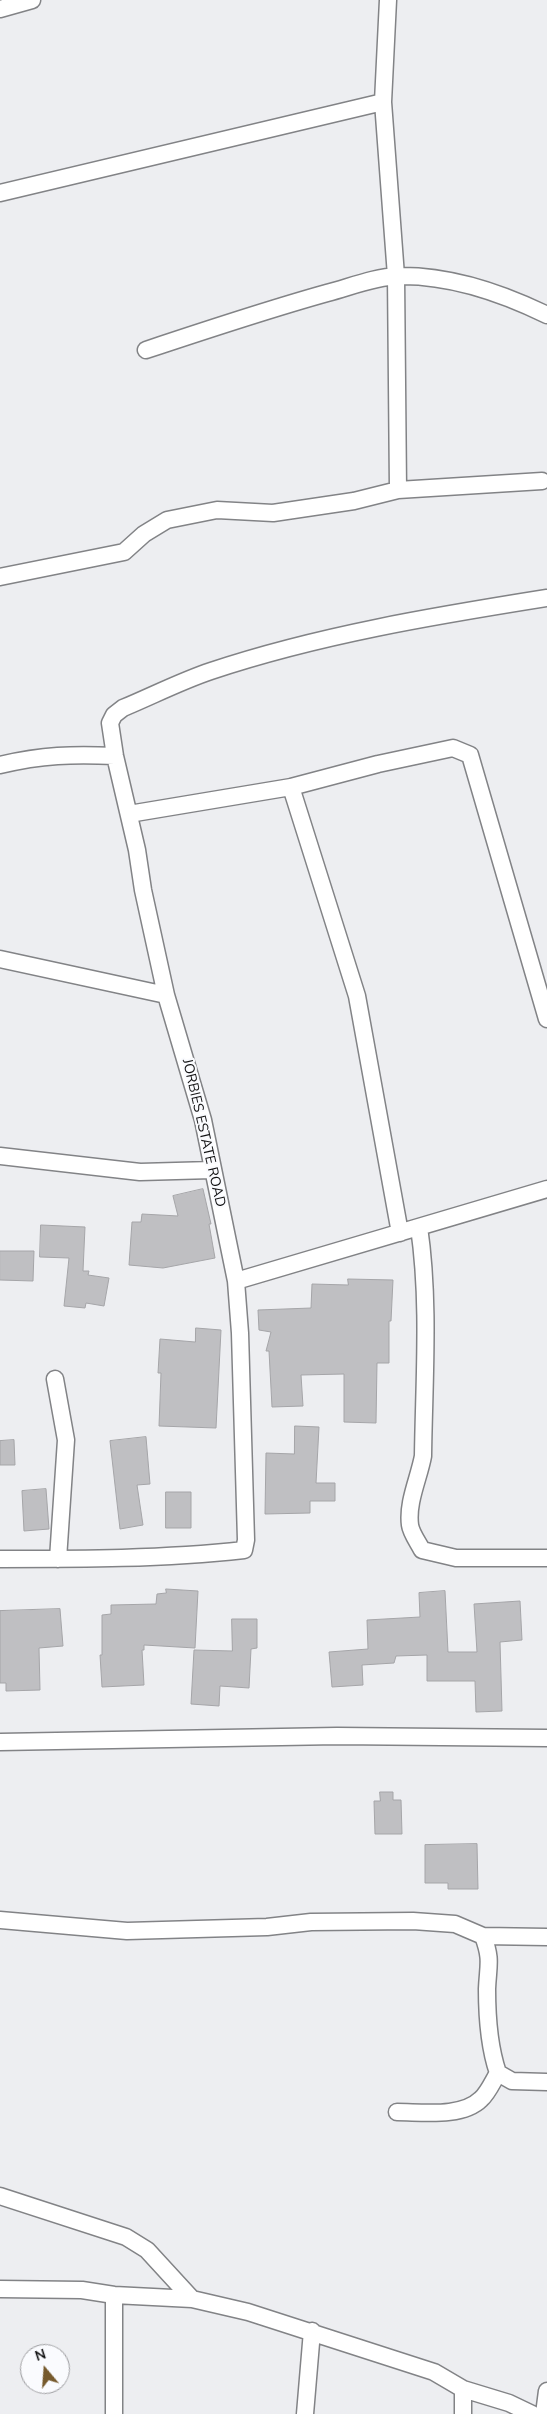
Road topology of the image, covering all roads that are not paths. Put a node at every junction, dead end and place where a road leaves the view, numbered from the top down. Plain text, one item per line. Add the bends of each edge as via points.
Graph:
1 (32, 0) edge
2 (388, 0) edge
3 (0, 9) edge
4 (382, 102) junction
5 (0, 193) edge
6 (396, 276) junction
7 (547, 315) edge
8 (146, 350) dead end
9 (542, 481) dead end
10 (398, 490) junction
11 (0, 577) edge
12 (547, 598) edge
13 (115, 756) junction
14 (0, 765) edge
15 (291, 787) junction
16 (129, 814) junction
17 (0, 959) edge
18 (166, 995) junction
19 (547, 1019) edge
20 (0, 1156) edge
21 (212, 1170) junction
22 (547, 1189) edge
23 (419, 1227) junction
24 (400, 1233) junction
25 (236, 1281) junction
26 (56, 1379) dead end
27 (547, 1558) edge
28 (0, 1559) edge
29 (58, 1559) junction
30 (547, 1738) edge
31 (0, 1742) edge
32 (0, 1920) edge
33 (483, 1936) junction
34 (547, 1937) edge
35 (498, 2073) junction
36 (547, 2082) edge
37 (397, 2112) dead end
38 (0, 2196) edge
39 (0, 2289) edge
40 (114, 2295) junction
41 (192, 2299) junction
42 (312, 2331) junction
43 (463, 2389) junction
44 (547, 2392) edge
45 (114, 2414) edge
46 (305, 2414) edge
47 (463, 2414) edge
48 (532, 2414) edge
49 (544, 2414) edge

1 - 3 street
2 - 4 street
4 - 5 street
4 - 6 street
6 - 7 street via 429,277 475,288
6 - 8 street via 290,303
6 - 10 street
9 - 10 street
10 - 11 street via 354,501 273,514 217,510 167,520 124,552
12 - 13 street, JORBIES ESTATE ROAD via 304,645 210,671 123,708 114,715 110,723
13 - 14 street via 65,754
13 - 16 street, JORBIES ESTATE ROAD
15 - 16 street
15 - 19 street via 453,748 470,755
15 - 24 street via 357,996
16 - 18 street, JORBIES ESTATE ROAD
17 - 18 street
18 - 21 street, JORBIES ESTATE ROAD via 203,1120
20 - 21 street via 140,1172
21 - 25 street, JORBIES ESTATE ROAD
22 - 23 street
23 - 24 street
23 - 27 street via 425,1294 424,1456 410,1505 410,1526 422,1550 456,1558
24 - 25 street
25 - 29 street, JORBIES ESTATE ROAD via 244,1550 194,1555
26 - 29 street via 66,1440
28 - 29 street
30 - 31 street via 338,1736
32 - 33 street via 127,1931 225,1929 311,1922 413,1921 455,1924
33 - 34 street
33 - 35 street via 490,1956 487,1990 491,2052
35 - 36 street via 512,2081
35 - 37 street via 482,2099 470,2108
38 - 41 street via 126,2237 147,2250
39 - 40 street via 82,2290
40 - 41 street
40 - 45 street
41 - 42 street
42 - 43 street via 434,2372
42 - 46 street
43 - 47 street
43 - 48 street via 509,2403
44 - 49 street

